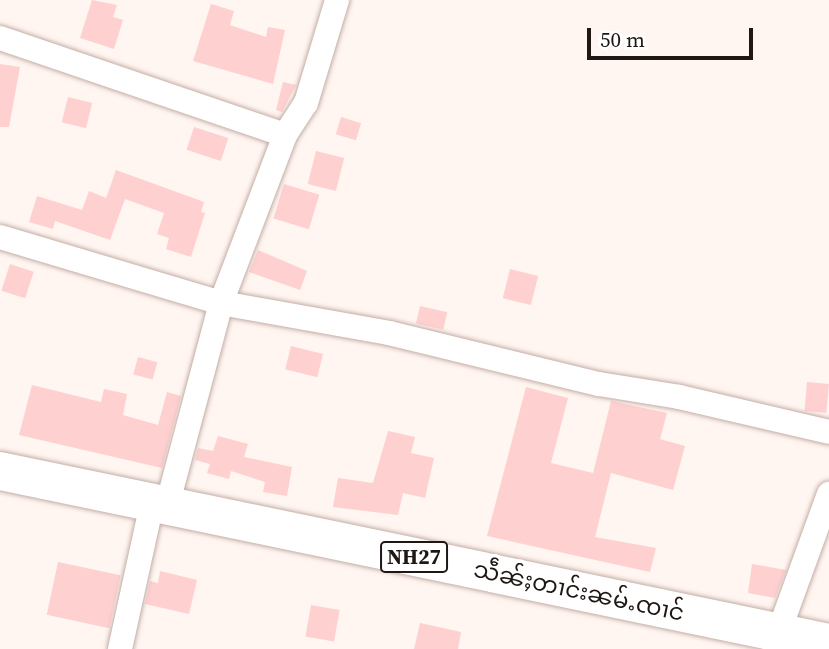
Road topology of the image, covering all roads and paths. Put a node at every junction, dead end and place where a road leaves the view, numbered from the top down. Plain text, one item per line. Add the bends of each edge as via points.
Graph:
1 (337, 0) edge
2 (0, 38) edge
3 (285, 135) junction
4 (0, 237) edge
5 (221, 303) junction
6 (829, 432) edge
7 (0, 471) edge
8 (829, 494) edge
9 (160, 505) junction
10 (776, 641) edge
11 (829, 643) edge
12 (120, 649) edge

1 - 3 street via 306,103
2 - 3 street
3 - 5 street
4 - 5 street
5 - 6 street via 389,333 599,384 679,397
5 - 9 street
7 - 9 highway, သဵၼ်ႈတၢင်းၼမ်ႉၸၢင် / NH27
8 - 10 street
9 - 10 highway, သဵၼ်ႈတၢင်းၼမ်ႉၸၢင် / NH27
9 - 12 street
10 - 11 highway, သဵၼ်ႈတၢင်းၼမ်ႉၸၢင် / NH27

